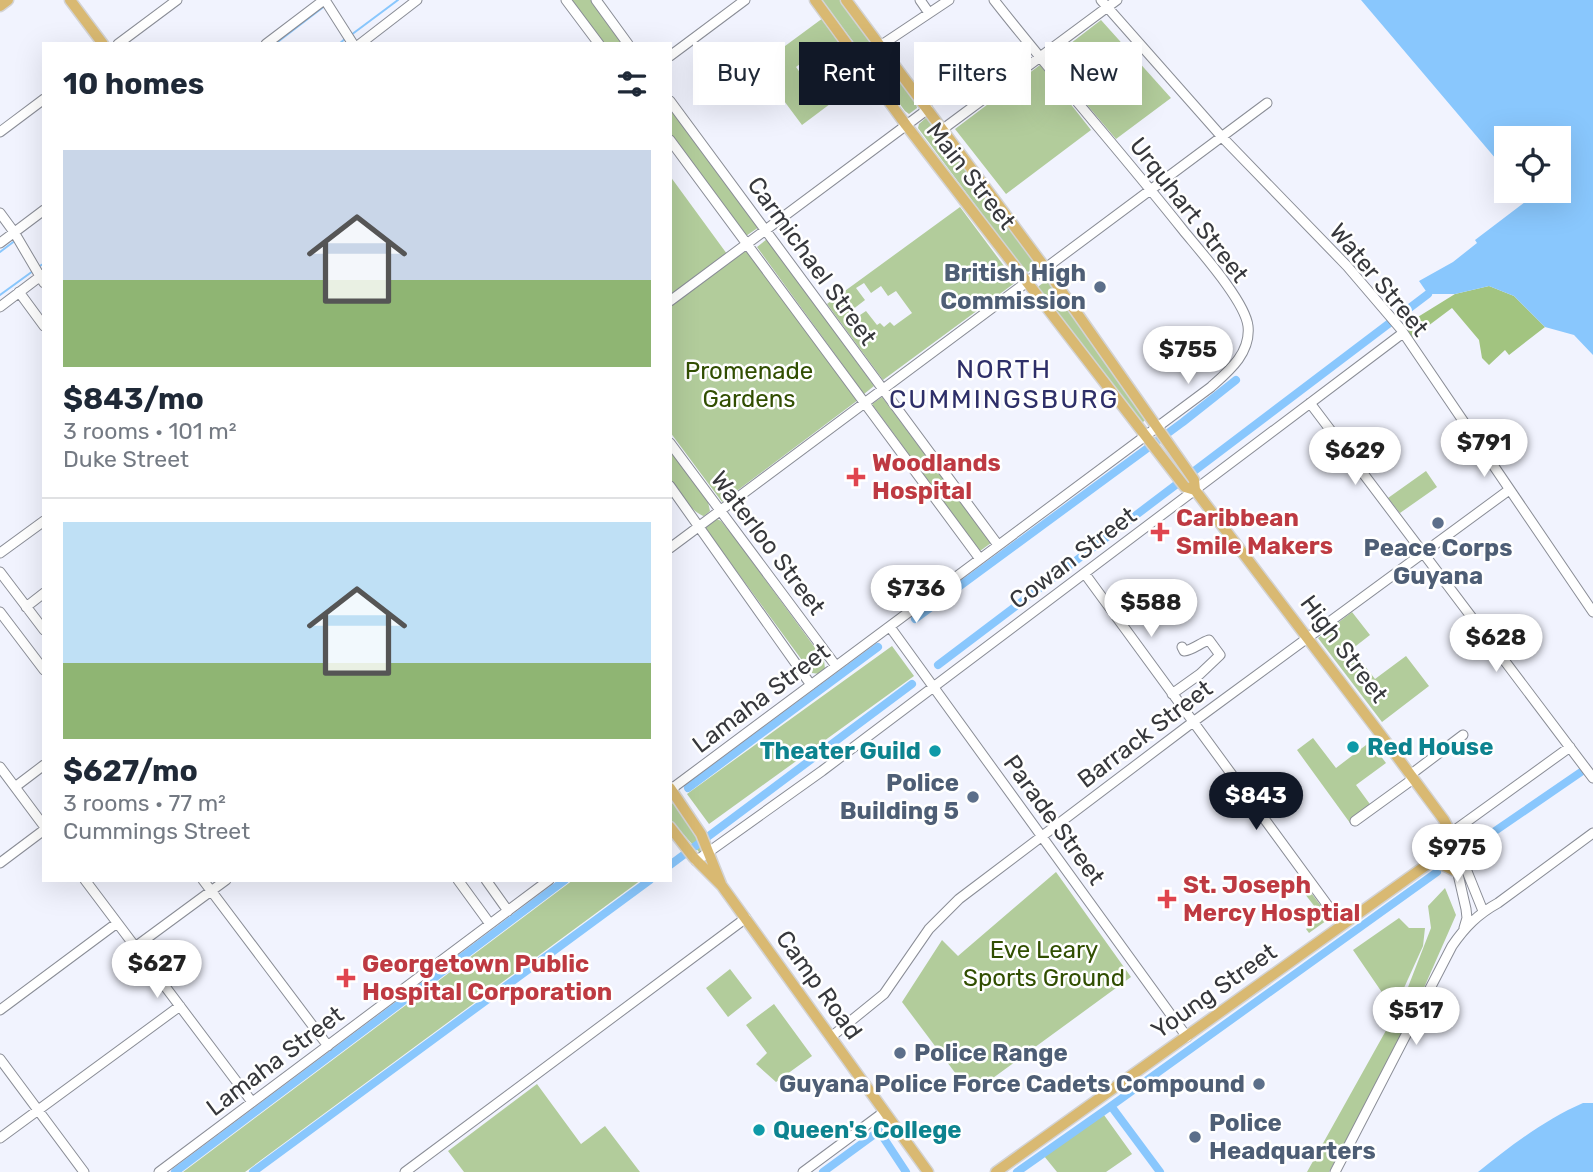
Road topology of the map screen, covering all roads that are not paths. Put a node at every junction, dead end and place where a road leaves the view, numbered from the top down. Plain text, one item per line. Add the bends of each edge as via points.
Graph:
1 (8, 0) edge
2 (70, 0) edge
3 (177, 0) edge
4 (324, 0) edge
5 (417, 0) edge
6 (566, 0) edge
7 (596, 0) edge
8 (745, 0) edge
9 (815, 0) edge
10 (846, 0) edge
11 (919, 0) edge
12 (949, 0) edge
13 (994, 0) edge
14 (1117, 0) edge
15 (1104, 4) edge
16 (0, 6) edge
17 (929, 13) junction
18 (102, 42) edge
19 (121, 42) edge
20 (268, 42) edge
21 (352, 42) edge
22 (366, 42) edge
23 (598, 42) edge
24 (627, 42) edge
25 (877, 42) edge
26 (886, 42) edge
27 (672, 55) edge
28 (1038, 57) junction
29 (900, 72) edge
30 (42, 100) edge
31 (1268, 103) dead end
32 (672, 104) edge
33 (928, 109) junction
34 (906, 125) junction
35 (943, 129) junction
36 (0, 132) edge
37 (1222, 137) junction
38 (672, 143) edge
39 (1151, 190) junction
40 (42, 211) edge
41 (0, 214) edge
42 (766, 230) junction
43 (14, 232) junction
44 (0, 243) edge
45 (748, 243) junction
46 (1046, 269) junction
47 (42, 278) edge
48 (1027, 282) junction
49 (19, 292) junction
50 (672, 300) edge
51 (0, 307) edge
52 (42, 323) edge
53 (1401, 330) junction
54 (883, 390) junction
55 (865, 403) junction
56 (1310, 403) junction
57 (1159, 431) junction
58 (1148, 440) junction
59 (672, 446) edge
60 (1191, 486) junction
61 (672, 489) edge
62 (1509, 490) junction
63 (720, 511) junction
64 (42, 522) edge
65 (700, 526) junction
66 (998, 545) junction
67 (672, 547) edge
68 (1424, 552) junction
69 (0, 553) edge
70 (980, 559) junction
71 (0, 572) edge
72 (1085, 574) junction
73 (42, 595) edge
74 (26, 607) junction
75 (0, 612) edge
76 (1593, 612) edge
77 (42, 627) edge
78 (890, 627) junction
79 (1309, 638) junction
80 (1182, 647) dead end
81 (836, 666) junction
82 (42, 667) edge
83 (811, 685) junction
84 (933, 687) junction
85 (1172, 694) junction
86 (1193, 722) junction
87 (1463, 735) dead end
88 (1570, 747) junction
89 (0, 767) edge
90 (42, 767) edge
91 (1412, 777) junction
92 (1593, 778) edge
93 (15, 787) junction
94 (673, 792) edge
95 (1356, 821) dead end
96 (42, 825) edge
97 (42, 830) edge
98 (672, 830) edge
99 (1593, 833) edge
100 (1041, 835) junction
101 (1453, 841) junction
102 (708, 849) junction
103 (695, 860) junction
104 (1433, 860) junction
105 (0, 863) edge
106 (1455, 871) junction
107 (86, 882) edge
108 (204, 882) edge
109 (223, 882) edge
110 (460, 882) edge
111 (487, 882) edge
112 (546, 882) edge
113 (722, 886) junction
114 (211, 891) junction
115 (508, 911) junction
116 (1482, 911) junction
117 (746, 918) junction
118 (117, 923) junction
119 (491, 924) junction
120 (1342, 925) junction
121 (1463, 929) junction
122 (135, 947) junction
123 (180, 1006) junction
124 (0, 1010) edge
125 (831, 1037) junction
126 (1187, 1037) junction
127 (328, 1046) junction
128 (0, 1059) edge
129 (252, 1102) junction
130 (38, 1110) junction
131 (884, 1112) junction
132 (0, 1138) edge
133 (928, 1171) edge
134 (85, 1172) edge
135 (159, 1172) edge
136 (405, 1172) edge
137 (803, 1172) edge
138 (996, 1172) edge
139 (1335, 1172) edge

1 - 16 main road
2 - 18 main road
3 - 19 street
4 - 20 street
4 - 21 street
5 - 22 street
6 - 23 street
7 - 24 street
8 - 27 street
9 - 34 main road, Main Street
10 - 25 main road, Main Street
11 - 17 street
12 - 17 street
13 - 28 street, Urquhart Street
14 - 15 street
15 - 28 street
15 - 37 street, Water Street
17 - 26 street
28 - 35 street
28 - 39 street, Urquhart Street
29 - 33 main road, Main Street
30 - 36 street
31 - 37 street
32 - 42 street, Carmichael Street
33 - 34 street
33 - 35 main road, Main Street
34 - 42 street
34 - 48 main road, Main Street
35 - 46 main road, Main Street
37 - 39 street
37 - 53 street, Water Street via 1347,266
38 - 45 street, Carmichael Street
39 - 46 street
39 - 57 street, Urquhart Street via 1228,287 1248,326 1246,346 1234,367
40 - 43 street
41 - 43 street
42 - 45 street
42 - 54 street, Carmichael Street
43 - 44 street
43 - 47 street
45 - 50 street
45 - 55 street, Carmichael Street
46 - 48 street
46 - 57 main road, Main Street
47 - 49 street
48 - 54 street
48 - 58 main road, Main Street
49 - 51 street
49 - 52 street
53 - 56 street, Cowan Street
53 - 62 street, Water Street
54 - 55 street
54 - 66 street, Carmichael Street
55 - 63 street
55 - 70 street, Carmichael Street
56 - 60 street, Cowan Street
56 - 68 street
57 - 58 street, Urquhart Street
57 - 60 main road, Main Street
58 - 60 main road, Main Street
58 - 66 street, Lamaha Street
59 - 63 street, Waterloo Street
60 - 72 street, Cowan Street
60 - 79 main road, High Street
61 - 65 street, Waterloo Street
62 - 68 street, Barrack Street
62 - 76 street, Water Street
63 - 65 street
63 - 81 street, Waterloo Street
64 - 69 street
65 - 67 street
65 - 83 street, Waterloo Street
66 - 70 street, Lamaha Street
68 - 79 street, Barrack Street
68 - 88 street
70 - 78 street, Lamaha Street
71 - 74 street
72 - 84 street, Cowan Street
72 - 85 street
73 - 74 street
74 - 77 street
75 - 82 street
78 - 81 street, Lamaha Street
78 - 84 street, Parade Street
79 - 86 street, Barrack Street
79 - 91 main road, High Street
80 - 85 street via 1190,650 1209,640 1220,655
81 - 83 street, Lamaha Street
83 - 94 street, Lamaha Street
84 - 100 street, Parade Street
84 - 102 street, Cowan Street
85 - 86 street
86 - 100 street, Barrack Street
86 - 120 street
87 - 91 street
88 - 92 street
88 - 101 street
89 - 93 street
90 - 93 street
91 - 95 street
91 - 101 main road, High Street
93 - 96 street
94 - 102 main road
97 - 105 street
98 - 103 main road, Camp Road
99 - 116 street
100 - 125 street, Barrack Street via 942,914 884,994
100 - 126 street, Parade Street
101 - 104 main road, Young Street
101 - 106 street, High Street
101 - 116 street, High Street
102 - 103 street, Cowan Street
102 - 113 main road
103 - 113 main road, Camp Road
104 - 106 main road
104 - 120 main road, Young Street
106 - 121 street, High Street via 1467,918
107 - 118 street
108 - 114 street
109 - 114 street
110 - 119 street
111 - 115 street
112 - 115 street, Lamaha Street
113 - 117 main road, Camp Road
114 - 122 street
114 - 127 street
115 - 119 street, Lamaha Street
116 - 121 street
117 - 125 main road, Camp Road
117 - 136 street
118 - 122 street
118 - 124 street
119 - 127 street, Lamaha Street
120 - 126 main road, Young Street
121 - 139 street
122 - 123 street
123 - 129 street
123 - 130 street
125 - 131 main road, Camp Road
126 - 138 main road, Young Street
127 - 129 street, Lamaha Street
128 - 130 street
129 - 135 street, Lamaha Street
130 - 132 street
130 - 134 street
131 - 133 main road, Camp Road
131 - 137 street

